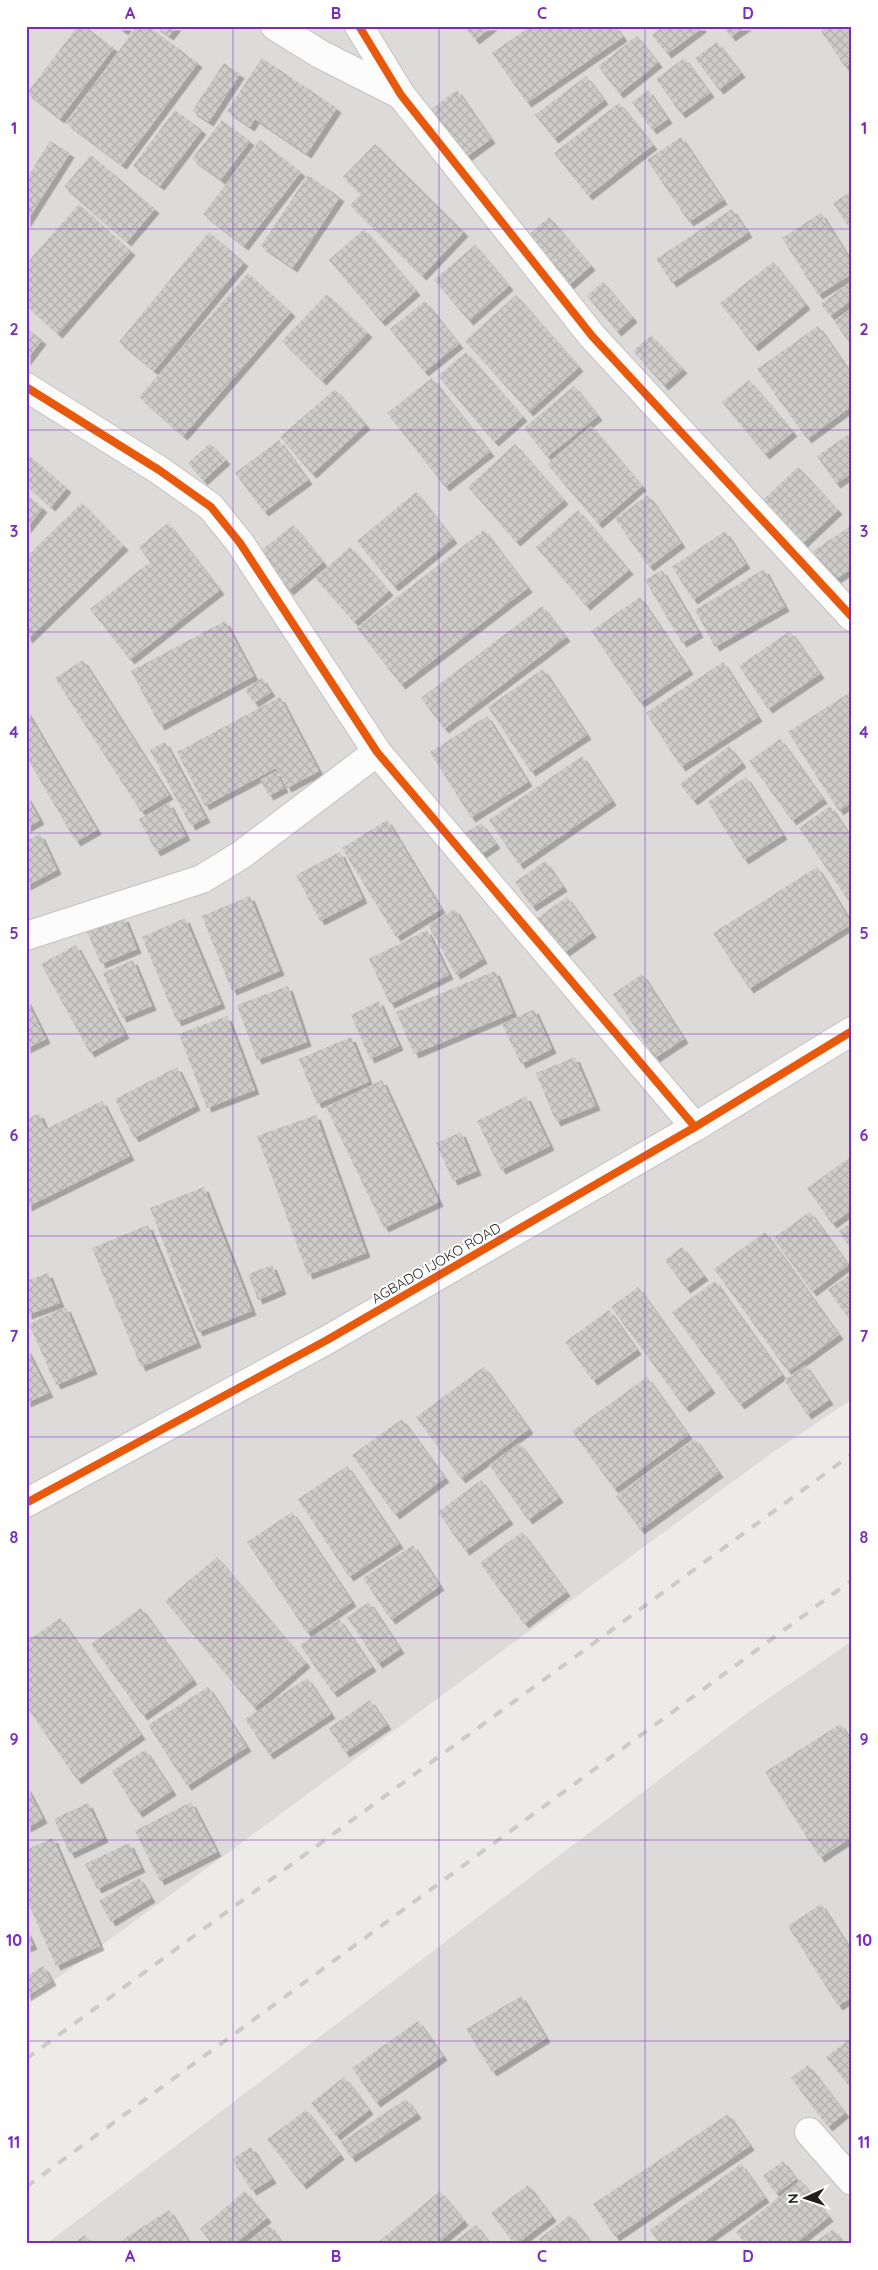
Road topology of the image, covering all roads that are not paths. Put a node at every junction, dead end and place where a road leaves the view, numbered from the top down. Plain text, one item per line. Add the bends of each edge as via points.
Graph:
1 (275, 26) edge
2 (359, 26) edge
3 (401, 96) junction
4 (26, 387) edge
5 (852, 617) edge
6 (377, 752) junction
7 (26, 936) edge
8 (852, 1031) edge
9 (695, 1127) junction
10 (26, 1503) edge
11 (809, 2132) dead end
12 (852, 2181) edge

1 - 3 street via 320,54
2 - 3 street
3 - 5 street via 592,336
4 - 6 street via 159,470 211,507 240,543
6 - 7 street via 241,855 202,879
6 - 9 street
8 - 9 street, AGBADO IJOKO ROAD
9 - 10 street, AGBADO IJOKO ROAD via 327,1340
11 - 12 street

